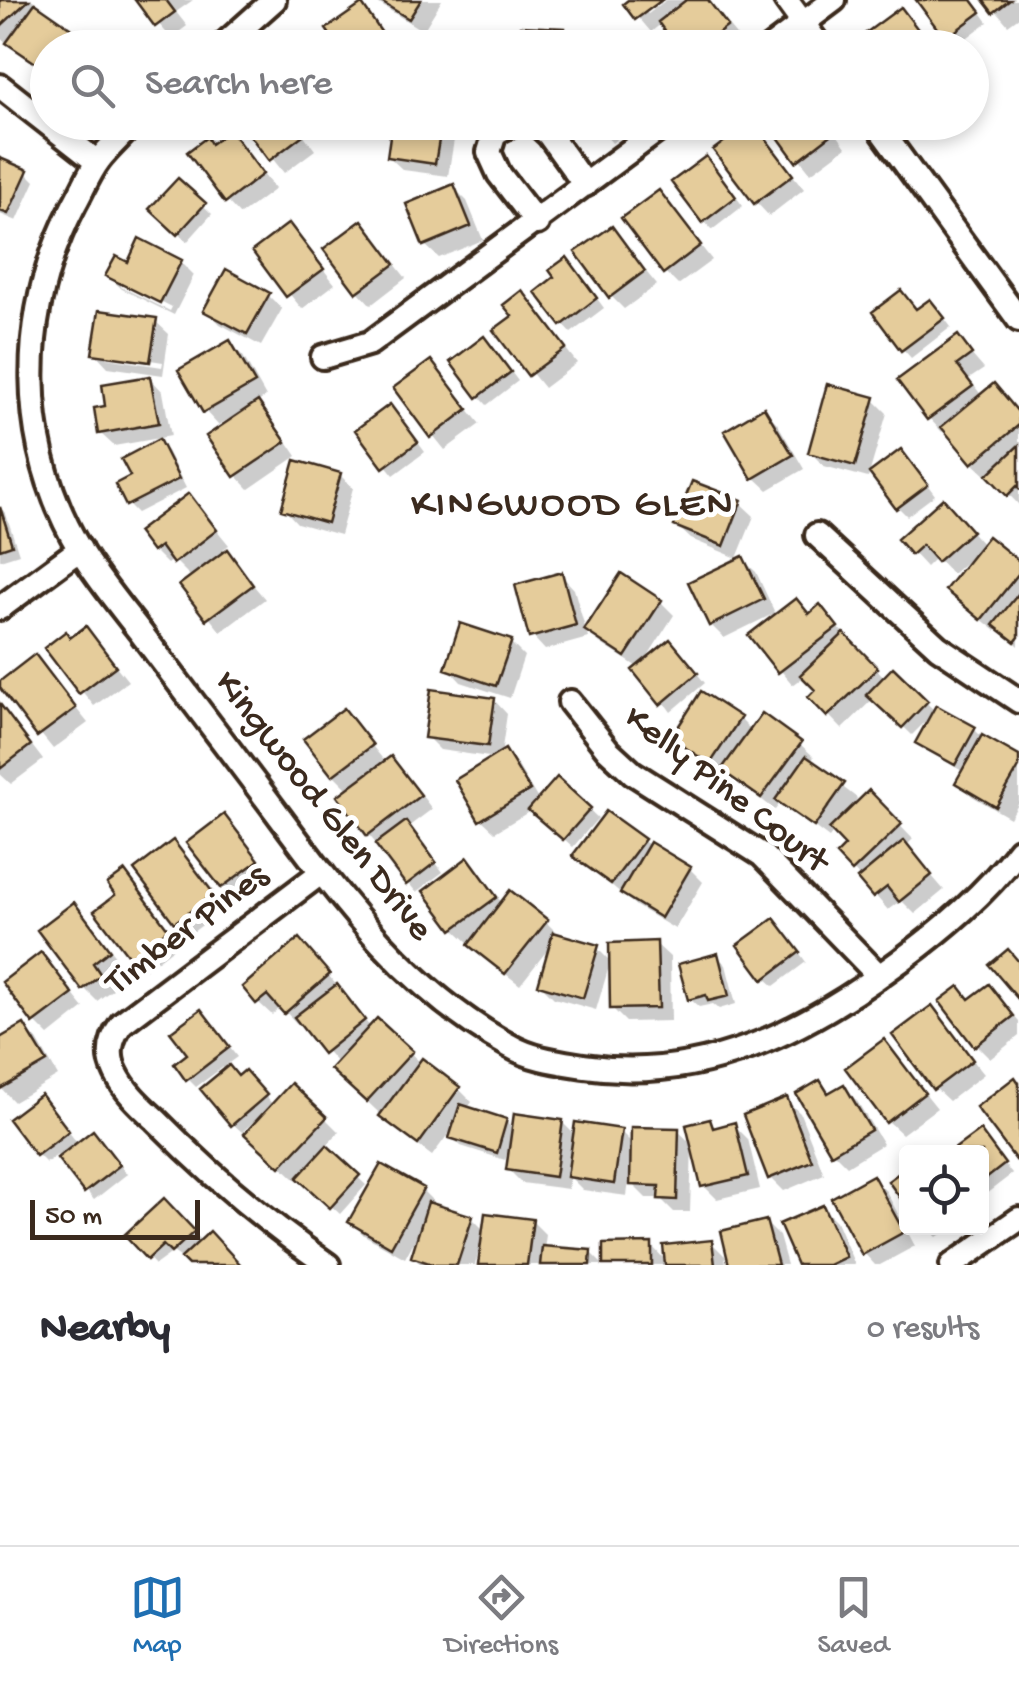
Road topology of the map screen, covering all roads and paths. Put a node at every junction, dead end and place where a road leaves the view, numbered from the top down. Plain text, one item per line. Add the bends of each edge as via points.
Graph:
1 (274, 0) edge
2 (786, 0) edge
3 (834, 0) edge
4 (803, 23) junction
5 (240, 30) edge
6 (794, 30) edge
7 (808, 30) edge
8 (0, 86) edge
9 (30, 110) edge
10 (69, 140) edge
11 (117, 140) edge
12 (493, 140) edge
13 (553, 140) edge
14 (645, 140) edge
15 (888, 140) edge
16 (97, 162) junction
17 (586, 185) junction
18 (537, 222) junction
19 (1019, 320) edge
20 (323, 358) dead end
21 (818, 535) dead end
22 (80, 550) junction
23 (0, 608) edge
24 (1019, 701) edge
25 (570, 702) dead end
26 (1019, 850) edge
27 (322, 872) junction
28 (879, 976) junction
29 (1019, 1219) edge
30 (328, 1265) edge
31 (952, 1265) edge

1 - 5 street
2 - 4 street
3 - 4 street
4 - 6 street
4 - 7 street
8 - 9 street
10 - 16 street
11 - 16 street, Kingwood Glen Drive
12 - 18 street via 489,152 499,174
13 - 17 street
14 - 17 street
15 - 19 street
16 - 22 street, Kingwood Glen Drive via 56,244 32,336 36,426 62,515
17 - 18 street
18 - 20 street via 370,343
21 - 24 street via 938,647
22 - 23 street
22 - 27 street, Kingwood Glen Drive
25 - 28 street, Kelly Pine Court via 633,773 762,855
26 - 28 street, Kingwood Glen Drive via 988,889
27 - 28 street, Kingwood Glen Drive via 372,937 422,986 513,1048 550,1061 649,1070 749,1050 835,1008
27 - 30 street, Timber Pines via 122,1023 110,1054 125,1089 170,1136
29 - 31 street

